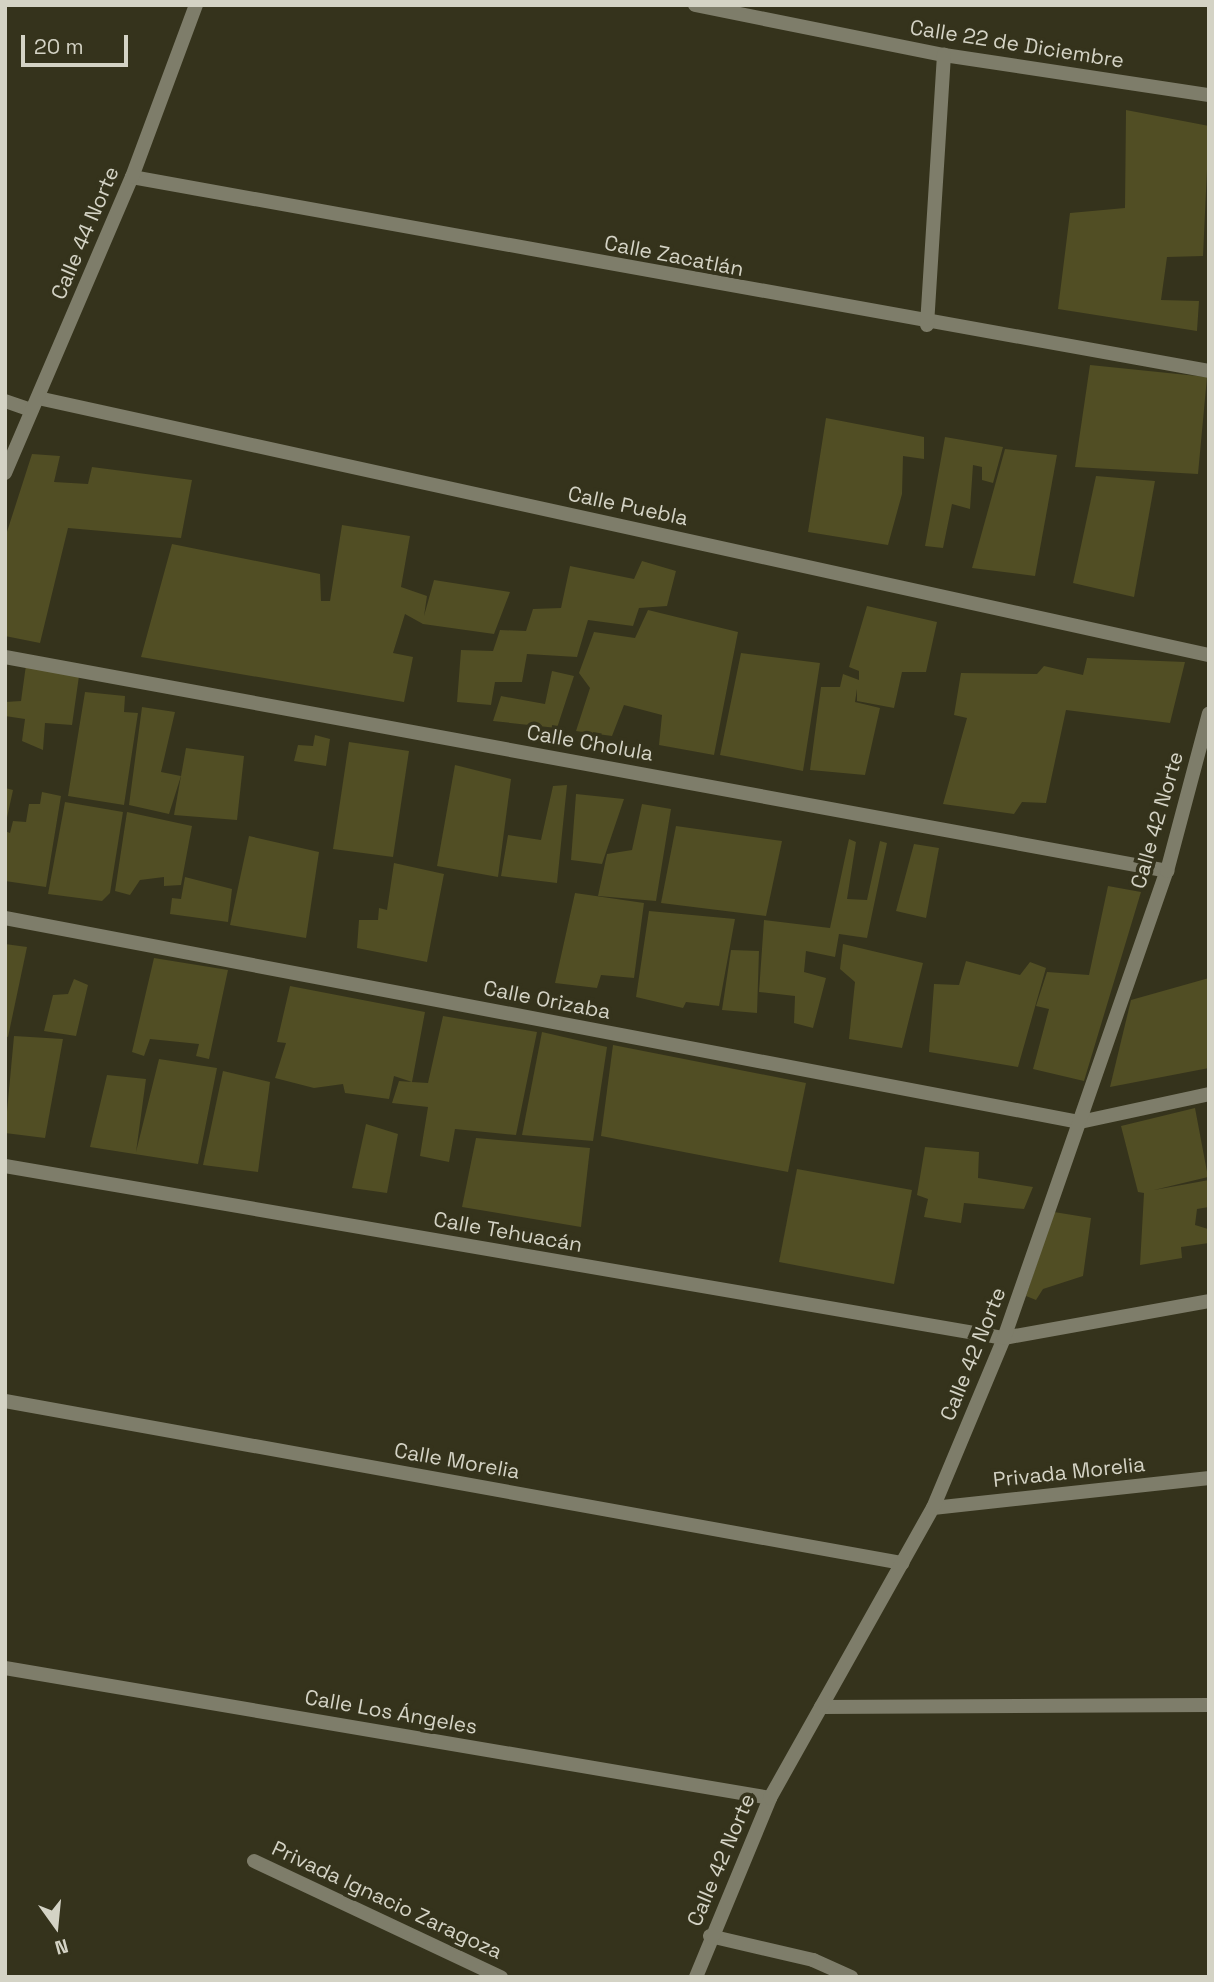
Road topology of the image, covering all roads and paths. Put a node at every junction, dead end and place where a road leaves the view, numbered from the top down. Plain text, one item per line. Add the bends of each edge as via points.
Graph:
1 (196, 5) edge
2 (695, 5) edge
3 (944, 55) junction
4 (1209, 94) edge
5 (132, 177) junction
6 (927, 325) junction
7 (1209, 371) edge
8 (5, 401) edge
9 (35, 404) junction
10 (5, 473) edge
11 (1209, 655) edge
12 (5, 657) edge
13 (1209, 713) edge
14 (1167, 870) junction
15 (5, 918) edge
16 (1209, 1094) edge
17 (1080, 1122) junction
18 (5, 1166) edge
19 (1209, 1301) edge
20 (1004, 1338) junction
21 (5, 1401) edge
22 (1209, 1478) edge
23 (933, 1508) junction
24 (902, 1563) junction
25 (5, 1668) edge
26 (1209, 1705) edge
27 (821, 1707) junction
28 (770, 1798) junction
29 (254, 1861) dead end
30 (710, 1936) junction
31 (501, 1977) edge
32 (696, 1977) edge
33 (850, 1977) edge

1 - 5 street, Calle 44 Norte
2 - 3 street, Calle 22 de Diciembre
3 - 4 street, Calle 22 de Diciembre
3 - 6 street
5 - 6 street, Calle Zacatlán
5 - 9 street, Calle 44 Norte
6 - 7 street, Calle Zacatlán
8 - 9 street, Calle Puebla
9 - 10 street, Calle 44 Norte
9 - 11 street, Calle Puebla
12 - 14 street, Calle Cholula
13 - 14 street, Calle 42 Norte
14 - 17 street, Calle 42 Norte
15 - 17 street, Calle Orizaba
16 - 17 street
17 - 20 street, Calle 42 Norte
18 - 20 street, Calle Tehuacán
19 - 20 street
20 - 23 street, Calle 42 Norte
21 - 24 street, Calle Morelia
22 - 23 street, Privada Morelia
23 - 24 street, Calle 42 Norte
24 - 27 street, Calle 42 Norte
25 - 28 street, Calle Los Ángeles
26 - 27 street
27 - 28 street, Calle 42 Norte
28 - 30 street, Calle 42 Norte
29 - 31 street, Privada Ignacio Zaragoza
30 - 32 street, Calle 42 Norte
30 - 33 street via 813,1960

